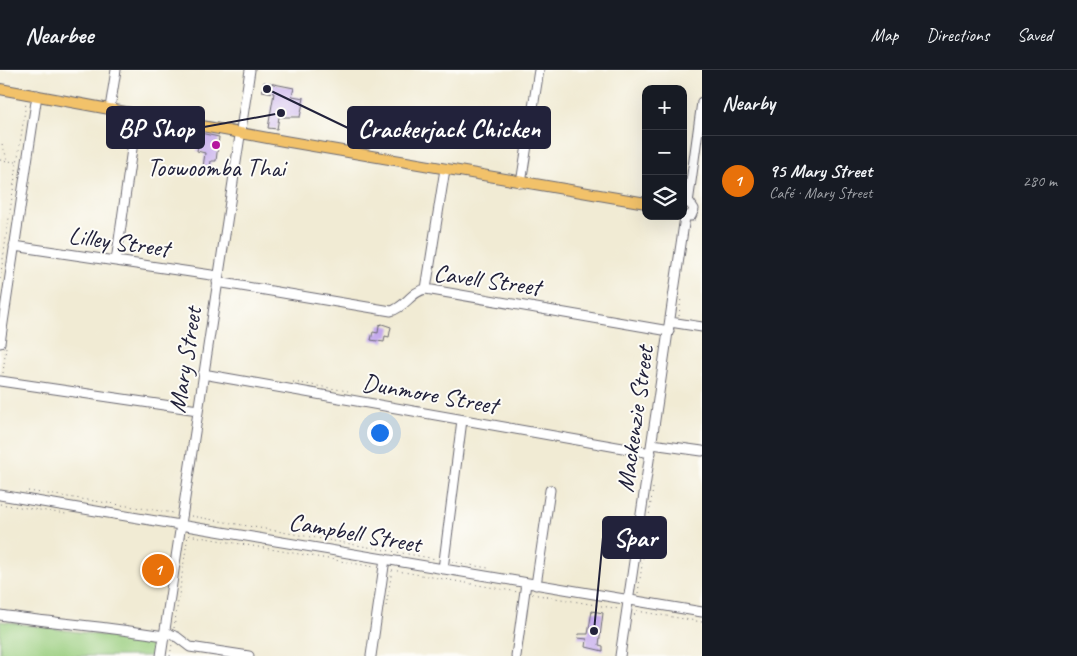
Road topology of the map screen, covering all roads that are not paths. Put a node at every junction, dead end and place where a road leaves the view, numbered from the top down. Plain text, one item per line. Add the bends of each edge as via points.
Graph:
1 (116, 70) edge
2 (250, 70) edge
3 (539, 70) edge
4 (0, 89) edge
5 (37, 94) junction
6 (702, 102) edge
7 (110, 108) junction
8 (137, 114) junction
9 (701, 119) edge
10 (240, 134) junction
11 (445, 169) junction
12 (521, 183) junction
13 (687, 197) edge
14 (642, 202) edge
15 (687, 204) edge
16 (698, 212) edge
17 (684, 220) edge
18 (14, 246) junction
19 (116, 261) junction
20 (218, 279) junction
21 (3, 281) edge
22 (426, 289) junction
23 (672, 326) junction
24 (702, 327) edge
25 (0, 343) edge
26 (203, 374) junction
27 (0, 382) edge
28 (198, 410) junction
29 (462, 420) junction
30 (651, 448) junction
31 (702, 451) edge
32 (550, 490) dead end
33 (0, 496) edge
34 (181, 524) junction
35 (385, 559) junction
36 (444, 565) junction
37 (536, 585) junction
38 (526, 588) junction
39 (633, 602) junction
40 (702, 612) edge
41 (0, 615) edge
42 (168, 634) junction
43 (161, 656) edge
44 (249, 656) edge
45 (371, 656) edge
46 (516, 656) edge
47 (620, 656) edge

1 - 7 street
2 - 10 street, Mary Street
3 - 12 street
4 - 5 main road
5 - 7 main road
5 - 18 street
6 - 9 street
7 - 8 main road
8 - 10 main road
8 - 19 street
9 - 13 street
10 - 11 main road
10 - 20 street, Mary Street
11 - 12 main road
11 - 22 street
12 - 14 main road
15 - 16 street
17 - 23 street, Mackenzie Street
18 - 19 street, Lilley Street
18 - 21 street
19 - 20 street, Lilley Street
20 - 22 street, Cavell Street via 391,311 402,306 415,292
20 - 26 street, Mary Street
21 - 25 street
22 - 23 street, Cavell Street
23 - 24 street, Cavell Street
23 - 30 street, Mackenzie Street
26 - 28 street, Mary Street
26 - 29 street, Dunmore Street
27 - 28 street
28 - 34 street, Mary Street
29 - 30 street, Dunmore Street
29 - 36 street
30 - 31 street, Dunmore Street
30 - 39 street, Mackenzie Street
32 - 37 street
33 - 34 street, Campbell Street
34 - 35 street, Campbell Street
34 - 42 street, Mary Street
35 - 36 street, Campbell Street
35 - 45 street
36 - 38 street, Campbell Street
37 - 38 street, Campbell Street
37 - 39 street, Campbell Street
38 - 46 street
39 - 40 street, Campbell Street
39 - 47 street, Mackenzie Street
41 - 42 street
42 - 43 street, Mary Street
42 - 44 street via 190,647

